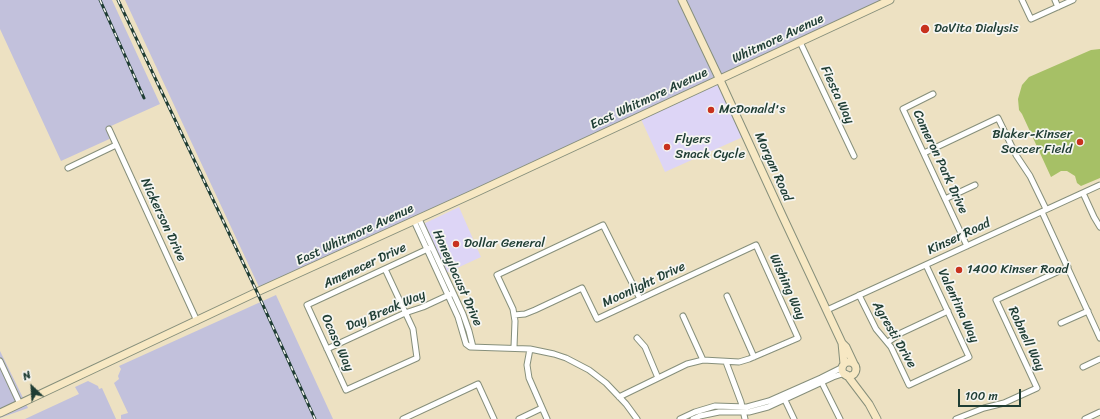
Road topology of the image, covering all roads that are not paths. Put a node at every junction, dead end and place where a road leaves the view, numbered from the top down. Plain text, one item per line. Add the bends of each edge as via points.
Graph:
1 (682, 0) edge
2 (890, 0) edge
3 (1022, 0) edge
4 (1055, 0) edge
5 (1073, 0) edge
6 (1058, 7) junction
7 (800, 42) junction
8 (720, 80) junction
9 (933, 94) dead end
10 (109, 129) dead end
11 (116, 144) junction
12 (924, 153) junction
13 (854, 156) dead end
14 (68, 168) dead end
15 (975, 185) dead end
16 (1100, 185) edge
17 (1083, 193) junction
18 (945, 199) junction
19 (1044, 210) junction
20 (416, 220) junction
21 (1100, 227) edge
22 (756, 245) joint
23 (967, 246) junction
24 (430, 249) junction
25 (926, 265) junction
26 (1068, 267) junction
27 (384, 269) junction
28 (451, 294) junction
29 (859, 295) junction
30 (727, 296) dead end
31 (640, 299) junction
32 (307, 305) joint
33 (827, 310) junction
34 (948, 311) junction
35 (1088, 311) junction
36 (405, 313) junction
37 (514, 315) junction
38 (683, 316) dead end
39 (197, 321) junction
40 (1061, 324) dead end
41 (637, 338) dead end
42 (1100, 338) edge
43 (888, 342) junction
44 (842, 343) junction
45 (514, 347) junction
46 (327, 349) junction
47 (530, 349) junction
48 (754, 357) junction
49 (1100, 359) edge
50 (703, 360) junction
51 (0, 361) edge
52 (726, 362) junction
53 (855, 367) junction
54 (1083, 367) dead end
55 (845, 370) junction
56 (658, 378) junction
57 (822, 383) junction
58 (909, 385) joint
59 (860, 390) junction
60 (620, 397) junction
61 (784, 398) junction
62 (20, 404) junction
63 (542, 408) junction
64 (742, 409) junction
65 (1100, 412) edge
66 (0, 413) edge
67 (404, 419) edge
68 (494, 419) edge
69 (519, 419) edge
70 (547, 419) edge
71 (636, 419) edge
72 (680, 419) edge
73 (693, 419) edge
74 (745, 419) edge
75 (794, 419) edge
76 (840, 419) edge
77 (877, 419) edge
78 (956, 419) edge
79 (1085, 419) edge

1 - 8 main road, Morgan Road
2 - 7 main road, Whitmore Avenue
3 - 6 street via 1031,19
4 - 6 street
5 - 6 street
7 - 8 main road, Whitmore Avenue
7 - 13 street, Fiesta Way
8 - 20 main road, East Whitmore Avenue
8 - 33 main road, Morgan Road
9 - 12 street, Cameron Park Drive via 903,109
10 - 11 street, Nickerson Drive
11 - 14 street
11 - 39 street, Nickerson Drive
12 - 18 street, Cameron Park Drive
12 - 19 street via 998,118 1016,155 1030,176
15 - 18 street
16 - 17 street, Kinser Road
17 - 19 street, Kinser Road
17 - 21 street
18 - 23 street, Cameron Park Drive
19 - 23 street, Kinser Road
19 - 26 street
20 - 24 street, Honeylocust Drive
20 - 39 main road, East Whitmore Avenue
22 - 31 street, Moonlight Drive
22 - 48 street, Wishing Way via 798,338
23 - 25 street, Kinser Road
24 - 27 street, Amenecer Drive
24 - 28 street, Honeylocust Drive
25 - 29 street, Kinser Road
25 - 34 street, Valentina Way
26 - 35 street
26 - 78 street, Robnell Way via 996,300 1037,388 1004,403
27 - 32 street, Amenecer Drive
27 - 36 street
28 - 36 street, Day Break Way
28 - 45 street, Honeylocust Drive via 466,344 471,347
29 - 33 street, Kinser Road
29 - 43 street, Agresti Drive via 873,324
30 - 48 street
31 - 37 street, Moonlight Drive via 597,320 582,288 525,314
31 - 37 street via 603,225 497,274
32 - 46 street, Ocaso Way
33 - 44 main road, Morgan Road
34 - 43 street via 901,333
34 - 58 street, Valentina Way via 969,357
35 - 40 street
35 - 42 street
36 - 46 street, Day Break Way
36 - 46 street, Ocaso Way via 413,329 417,358 346,390
37 - 45 street
38 - 50 street
39 - 62 main road, East Whitmore Avenue
41 - 56 street via 645,347
43 - 58 street, Agresti Drive
44 - 53 main road, Morgan Road
44 - 55 main road, Morgan Road
45 - 47 street
47 - 60 street via 554,354 578,364 600,378
47 - 63 street via 528,373
48 - 52 street via 739,362
49 - 54 street
50 - 52 street
50 - 56 street via 687,364
51 - 62 street
52 - 64 street
53 - 55 main road via 853,374
53 - 55 main road via 850,362
53 - 59 main road, Morgan Road
55 - 57 street
55 - 59 main road, Morgan Road
55 - 61 street via 821,378
56 - 60 street
57 - 61 street
57 - 76 street
59 - 77 main road, Morgan Road
60 - 71 street
61 - 64 street via 768,407 753,411
61 - 75 street
62 - 66 main road, East Whitmore Avenue
63 - 69 street
63 - 70 street
64 - 72 street via 715,406
64 - 73 street
64 - 74 street
65 - 79 street
67 - 68 street via 478,384

